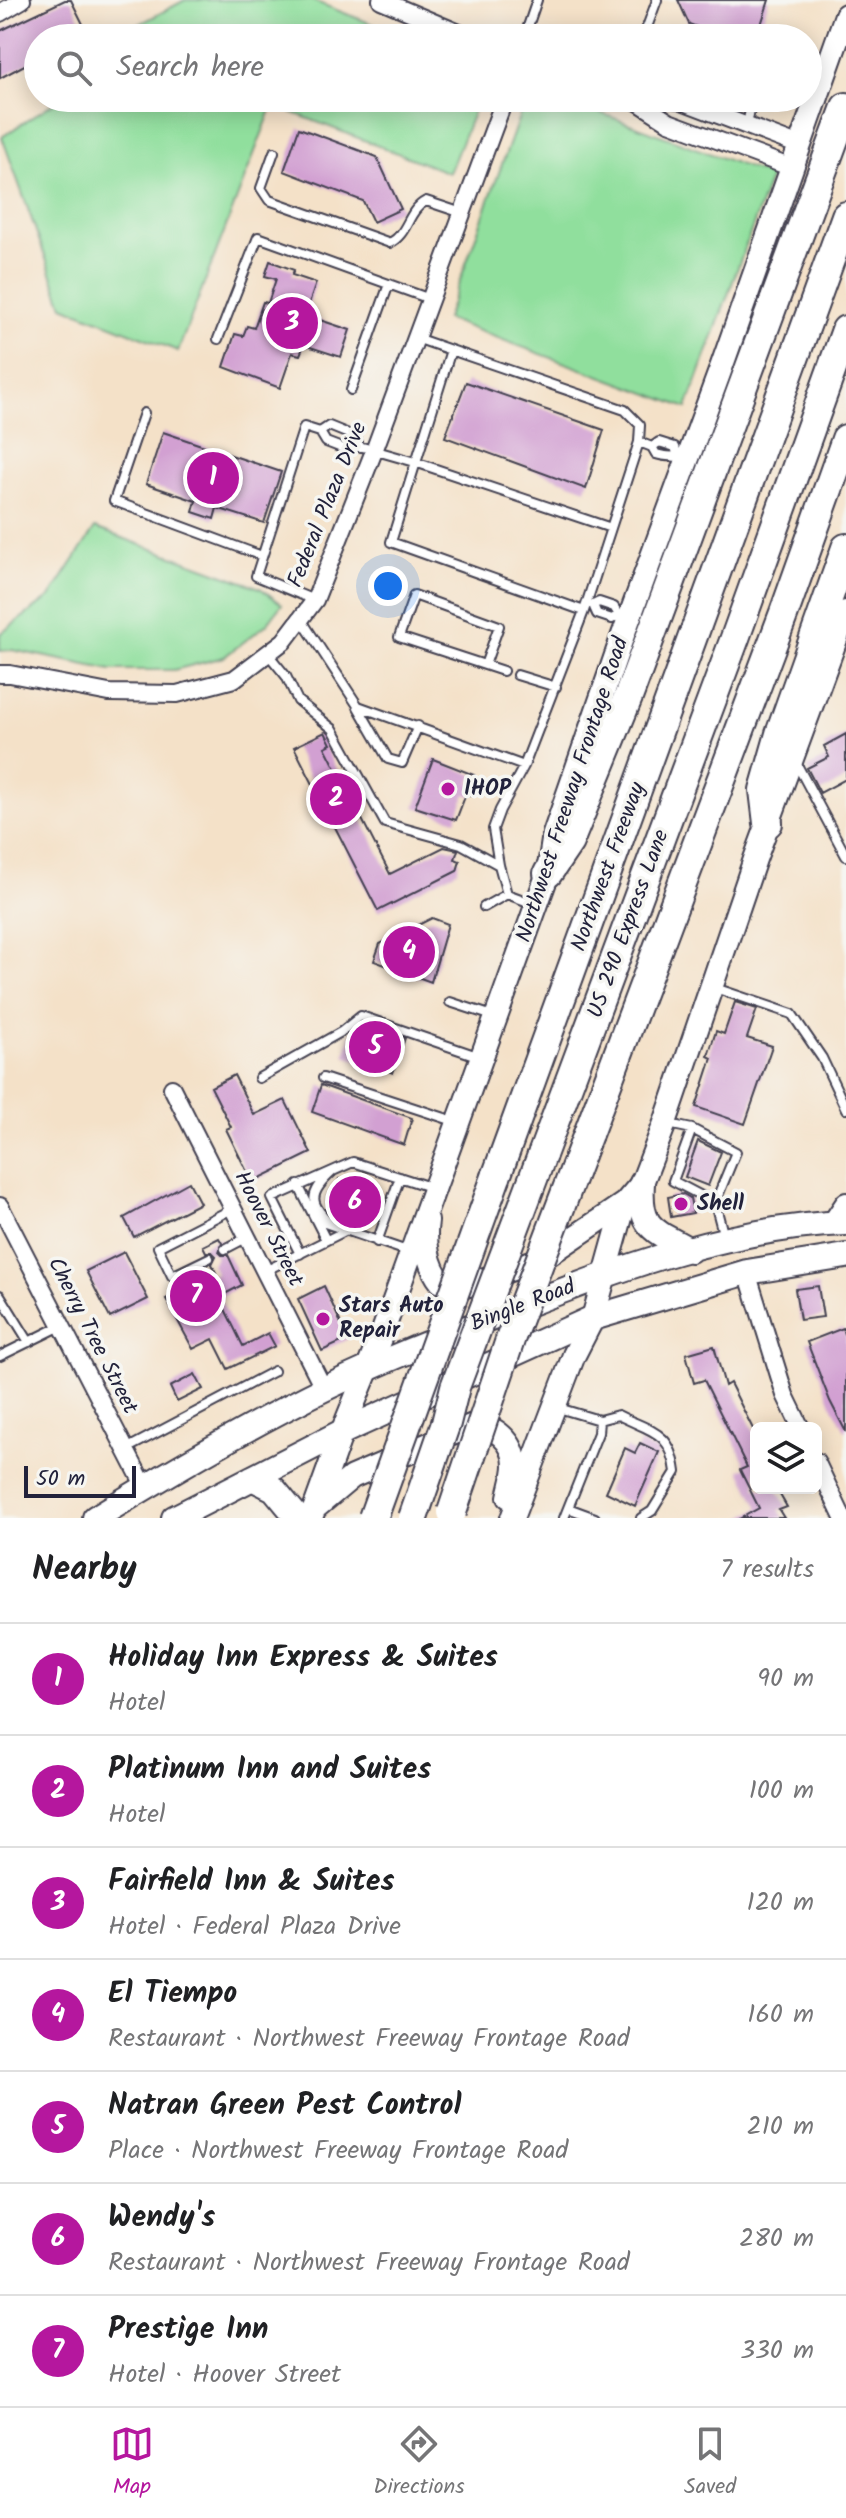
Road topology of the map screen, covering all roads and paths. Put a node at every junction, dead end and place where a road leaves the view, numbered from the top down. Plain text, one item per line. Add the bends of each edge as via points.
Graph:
1 (22, 0) edge
2 (381, 0) edge
3 (537, 0) edge
4 (657, 0) edge
5 (2, 8) edge
6 (846, 15) edge
7 (438, 24) edge
8 (529, 24) edge
9 (648, 24) edge
10 (822, 83) edge
11 (846, 107) edge
12 (500, 112) edge
13 (654, 112) edge
14 (710, 112) edge
15 (750, 112) edge
16 (812, 112) edge
17 (747, 126) junction
18 (800, 146) junction
19 (274, 152) dead end
20 (792, 168) junction
21 (462, 213) junction
22 (846, 216) edge
23 (389, 284) junction
24 (430, 299) junction
25 (846, 330) edge
26 (416, 338) junction
27 (218, 339) dead end
28 (451, 350) junction
29 (351, 390) dead end
30 (144, 413) dead end
31 (320, 432) junction
32 (846, 439) edge
33 (639, 442) junction
34 (366, 448) junction
35 (683, 458) junction
36 (415, 462) junction
37 (611, 528) junction
38 (846, 548) edge
39 (262, 556) junction
40 (315, 600) junction
41 (588, 606) junction
42 (846, 612) edge
43 (624, 617) junction
44 (301, 619) junction
45 (267, 653) junction
46 (485, 665) junction
47 (503, 671) dead end
48 (0, 674) edge
49 (517, 675) dead end
50 (556, 687) junction
51 (358, 706) junction
52 (418, 726) junction
53 (793, 757) junction
54 (524, 766) junction
55 (768, 823) junction
56 (846, 856) edge
57 (499, 865) junction
58 (548, 873) junction
59 (507, 894) junction
60 (537, 905) junction
61 (484, 907) dead end
62 (711, 987) junction
63 (450, 1002) dead end
64 (497, 1017) junction
65 (481, 1058) junction
66 (259, 1078) dead end
67 (323, 1078) dead end
68 (172, 1088) dead end
69 (846, 1109) edge
70 (458, 1122) junction
71 (665, 1123) junction
72 (692, 1129) junction
73 (339, 1166) junction
74 (318, 1176) junction
75 (400, 1177) junction
76 (642, 1183) junction
77 (298, 1185) junction
78 (432, 1194) junction
79 (307, 1203) junction
80 (625, 1203) junction
81 (715, 1203) junction
82 (846, 1203) edge
83 (0, 1206) edge
84 (233, 1208) junction
85 (316, 1220) junction
86 (342, 1230) junction
87 (841, 1230) edge
88 (248, 1237) junction
89 (326, 1240) junction
90 (725, 1241) junction
91 (377, 1242) junction
92 (225, 1249) dead end
93 (690, 1250) junction
94 (411, 1253) junction
95 (300, 1254) junction
96 (846, 1256) edge
97 (209, 1258) dead end
98 (265, 1271) junction
99 (754, 1271) junction
100 (606, 1273) junction
101 (0, 1295) edge
102 (593, 1318) junction
103 (62, 1326) junction
104 (29, 1342) junction
105 (0, 1356) edge
106 (369, 1368) junction
107 (274, 1371) dead end
108 (324, 1389) junction
109 (555, 1407) junction
110 (599, 1420) junction
111 (798, 1422) edge
112 (342, 1432) junction
113 (126, 1449) junction
114 (822, 1474) edge
115 (252, 1478) junction
116 (145, 1487) junction
117 (568, 1508) junction
118 (308, 1515) edge
119 (451, 1515) edge
120 (95, 1518) edge
121 (174, 1518) edge
122 (373, 1518) edge
123 (413, 1518) edge
124 (505, 1518) edge
125 (512, 1518) edge
126 (564, 1518) edge
127 (595, 1518) edge
128 (641, 1518) edge
129 (843, 1518) edge

1 - 5 street
2 - 7 street
3 - 8 lane
4 - 9 lane
6 - 10 main road, Northwest Freeway Frontage Road
11 - 58 highway via 629,695 569,842
12 - 21 street, Federal Plaza Drive
13 - 20 street
14 - 17 street
15 - 17 lane
16 - 18 main road, Northwest Freeway Frontage Road
17 - 18 street
18 - 20 main road, Northwest Freeway Frontage Road
19 - 21 lane via 261,188 269,200 390,243 426,201
20 - 35 main road, Northwest Freeway Frontage Road
21 - 24 street, Federal Plaza Drive
22 - 122 highway, Northwest Freeway, bridge
23 - 24 lane
23 - 27 lane via 258,237
23 - 29 lane
24 - 26 street, Federal Plaza Drive
25 - 123 highway, US 290 Express Lane, bridge via 455,1387
26 - 28 lane
26 - 34 street, Federal Plaza Drive
28 - 33 lane via 625,410 640,425
28 - 36 lane
30 - 39 lane via 114,501
31 - 34 lane via 326,442 347,450
31 - 34 lane via 329,426 356,437
31 - 39 lane via 304,427
32 - 119 highway, bridge via 511,1337
33 - 35 lane via 675,447
33 - 37 lane
34 - 36 lane
34 - 40 street, Federal Plaza Drive
35 - 43 main road, Northwest Freeway Frontage Road
36 - 37 lane
36 - 41 lane via 391,542
37 - 41 lane
38 - 55 highway via 764,790
39 - 40 lane via 256,576
40 - 44 street, Federal Plaza Drive
41 - 43 lane via 599,602
41 - 50 lane
42 - 53 main road
43 - 58 main road, Northwest Freeway Frontage Road via 554,834
44 - 45 street, Federal Plaza Drive
44 - 51 lane
45 - 48 street, Federal Plaza Drive via 234,679 177,694 109,693
45 - 57 lane via 298,701 333,729 385,823 461,844
46 - 46 lane via 399,637 414,595 499,626
46 - 47 lane
49 - 50 lane
50 - 54 lane
51 - 52 lane
51 - 52 lane via 388,759 402,763
52 - 54 lane
53 - 55 main road
53 - 56 lane
54 - 57 lane via 493,829
55 - 62 main road
57 - 59 lane
58 - 60 main road, Northwest Freeway Frontage Road
59 - 60 lane
59 - 61 lane
60 - 64 main road, Northwest Freeway Frontage Road
62 - 69 lane via 792,1014 822,1058
62 - 71 main road
63 - 64 lane
64 - 65 main road, Northwest Freeway Frontage Road
65 - 66 lane via 361,1016
65 - 70 main road, Northwest Freeway Frontage Road
67 - 70 lane
68 - 84 street, Hoover Street
70 - 78 main road, Northwest Freeway Frontage Road
71 - 72 lane
71 - 76 main road
72 - 81 lane via 673,1181
72 - 81 lane via 736,1152
73 - 74 lane
73 - 75 lane via 353,1162
73 - 86 lane via 314,1197 321,1214
74 - 77 lane
74 - 79 lane via 309,1187
75 - 78 lane
75 - 91 lane
76 - 80 main road
76 - 93 main road via 640,1208 648,1222
77 - 79 lane
77 - 95 lane via 272,1198
78 - 80 main road via 426,1231 433,1272 441,1282 463,1287 545,1257
78 - 94 main road, Northwest Freeway Frontage Road
79 - 85 lane
80 - 100 main road
81 - 90 lane
82 - 87 street
83 - 103 street, Cherry Tree Street
84 - 88 street, Hoover Street
84 - 97 lane via 158,1247 172,1276
85 - 86 lane
85 - 89 lane
86 - 89 lane
86 - 91 lane
87 - 90 main road, Bingle Road via 771,1229
87 - 99 main road
88 - 92 lane
88 - 98 street, Hoover Street
89 - 95 lane
90 - 93 main road, Bingle Road
91 - 94 lane
93 - 100 main road, Bingle Road
94 - 106 main road, Northwest Freeway Frontage Road
95 - 98 lane
96 - 99 main road, Bingle Road
98 - 108 street, Hoover Street
99 - 102 main road, Bingle Road
99 - 111 street via 785,1395
100 - 102 main road
100 - 106 main road, Bingle Road
101 - 104 lane
102 - 109 main road
102 - 112 main road, Bingle Road
103 - 104 lane
103 - 113 street, Cherry Tree Street
104 - 105 lane
106 - 108 main road, Bingle Road
106 - 112 main road, Northwest Freeway Frontage Road
107 - 113 lane
108 - 116 main road, Bingle Road
109 - 110 lane
109 - 125 main road
110 - 117 lane
110 - 128 lane via 618,1415 666,1439 674,1456 676,1472 652,1511
112 - 115 main road, Bingle Road
112 - 118 main road, Northwest Freeway Frontage Road
113 - 116 street, Cherry Tree Street
114 - 129 street
115 - 118 main road
115 - 121 main road, Bingle Road
116 - 120 main road, Bingle Road
117 - 126 lane
117 - 127 lane
118 - 124 main road via 352,1477 473,1425 484,1425 504,1437 515,1463

